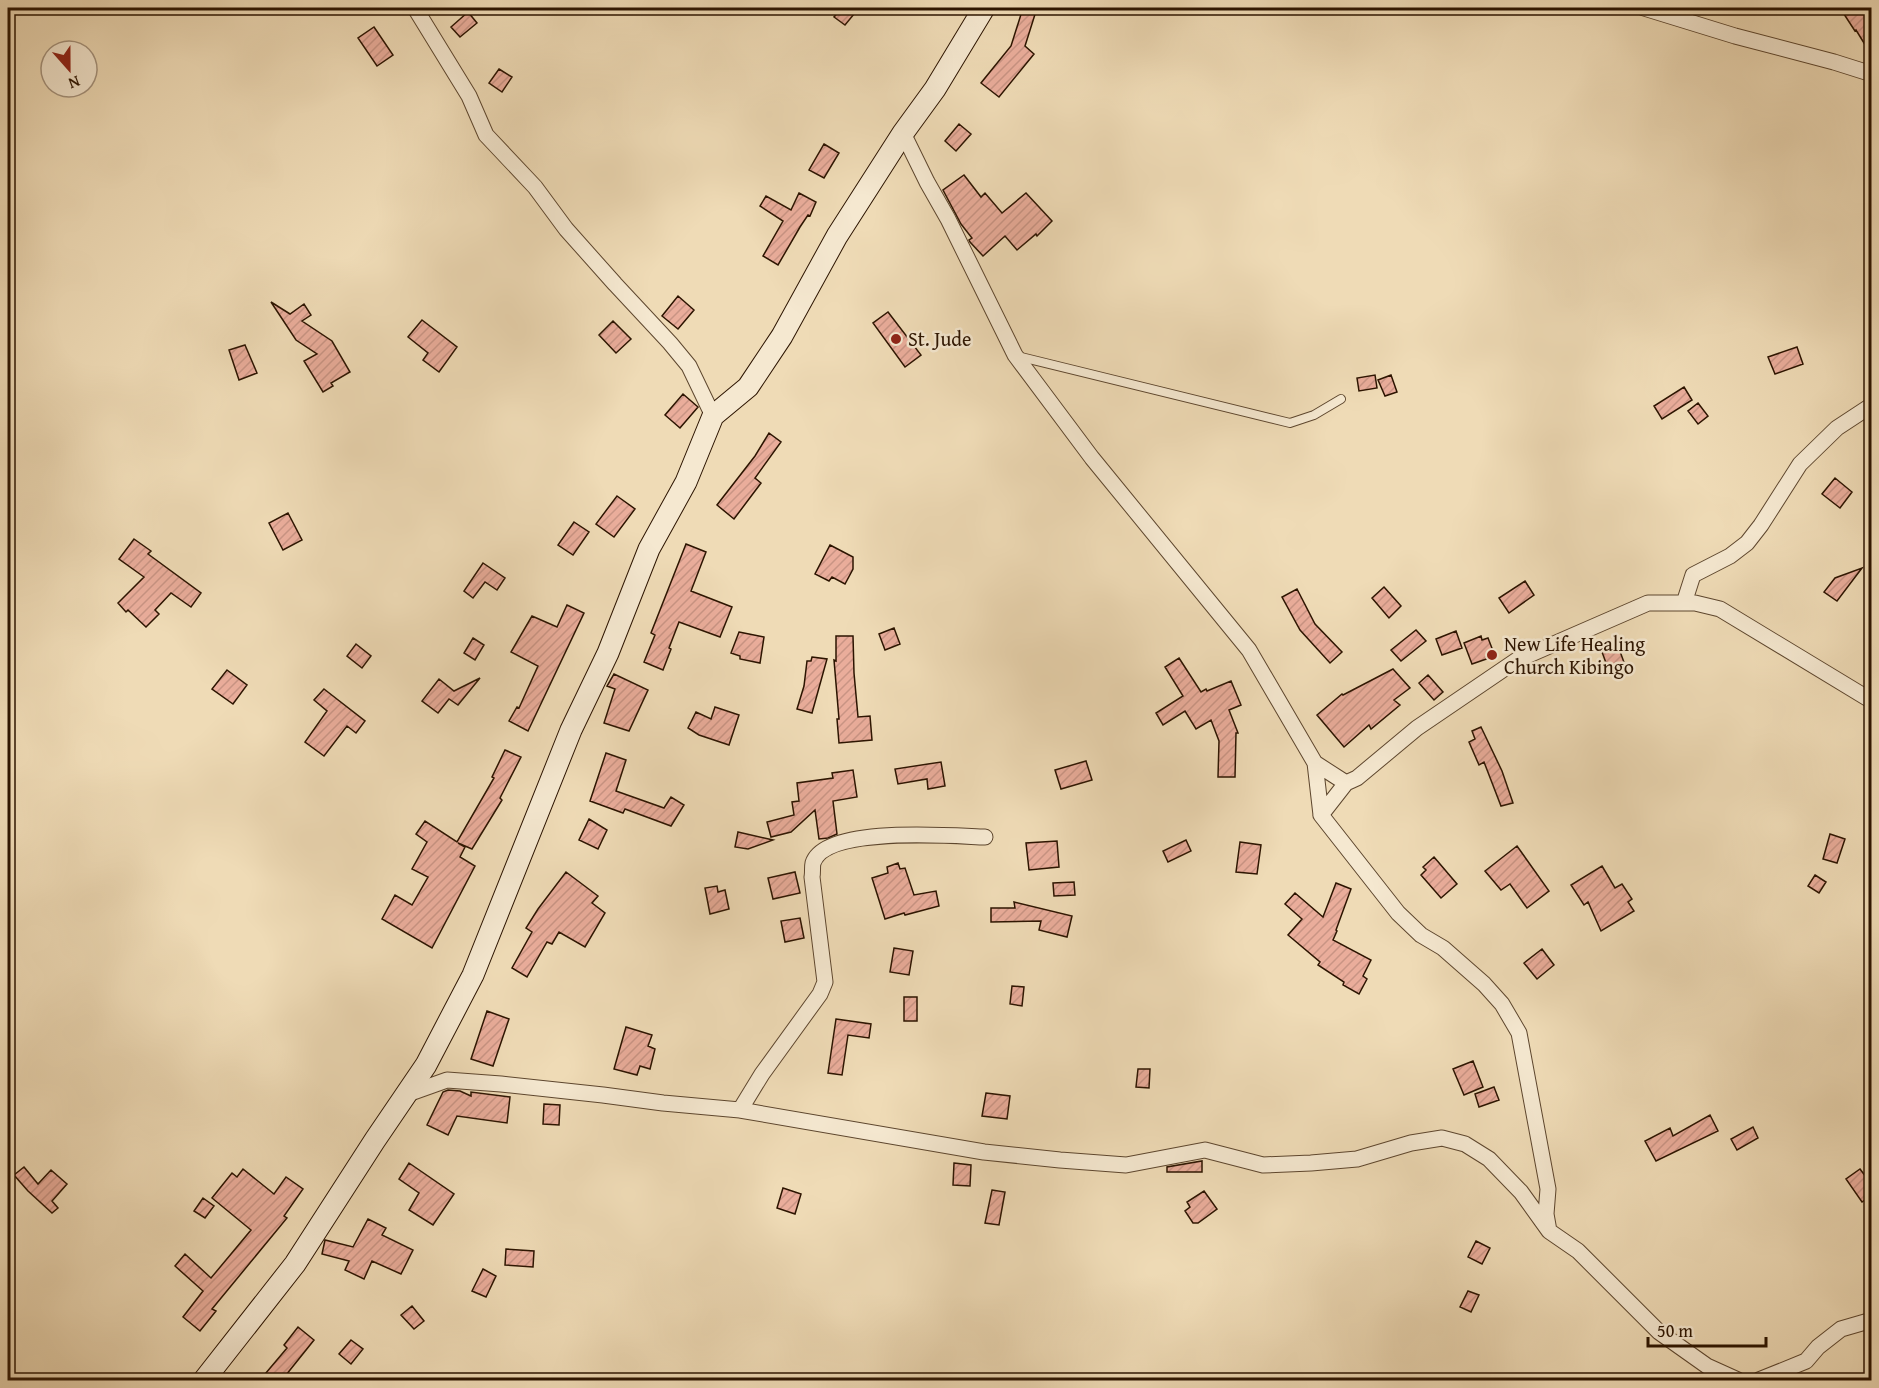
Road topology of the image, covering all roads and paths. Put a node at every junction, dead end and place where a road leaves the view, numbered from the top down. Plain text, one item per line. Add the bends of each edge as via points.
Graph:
1 (415, 8) edge
2 (984, 8) edge
3 (1644, 8) edge
4 (1872, 74) edge
5 (903, 133) junction
6 (1015, 355) junction
7 (1341, 399) dead end
8 (1872, 405) edge
9 (713, 417) junction
10 (1683, 603) junction
11 (1872, 701) edge
12 (1315, 763) junction
13 (1346, 783) junction
14 (1321, 815) junction
15 (985, 837) dead end
16 (405, 1095) junction
17 (740, 1110) junction
18 (1549, 1231) junction
19 (1872, 1320) edge
20 (204, 1380) edge
21 (1738, 1380) edge
22 (1759, 1380) edge

1 - 9 street via 468,96 486,135 670,343 688,366
2 - 5 main road
3 - 4 street
5 - 6 street
5 - 9 main road via 748,387
6 - 7 lane via 1290,423
6 - 12 street via 1092,458 1249,650
8 - 10 street via 1837,428 1800,464 1747,543 1693,575
9 - 16 main road via 686,482 649,549 608,653 571,730 473,975 426,1065
10 - 11 street via 1720,609
10 - 13 street via 1648,603 1517,660 1417,728
12 - 13 street
12 - 14 street
13 - 14 street
14 - 18 street via 1398,913 1484,984 1502,1004 1519,1033 1548,1189
15 - 17 street via 888,835 860,838 823,850 813,862 812,877 825,982
16 - 17 street via 447,1080
16 - 20 main road via 295,1264
17 - 18 street via 984,1152 1126,1165 1205,1150 1263,1165 1311,1163 1357,1159 1442,1138 1465,1144 1488,1159 1521,1192
18 - 21 street via 1578,1251 1659,1332 1707,1366
19 - 22 street via 1841,1329 1806,1361

